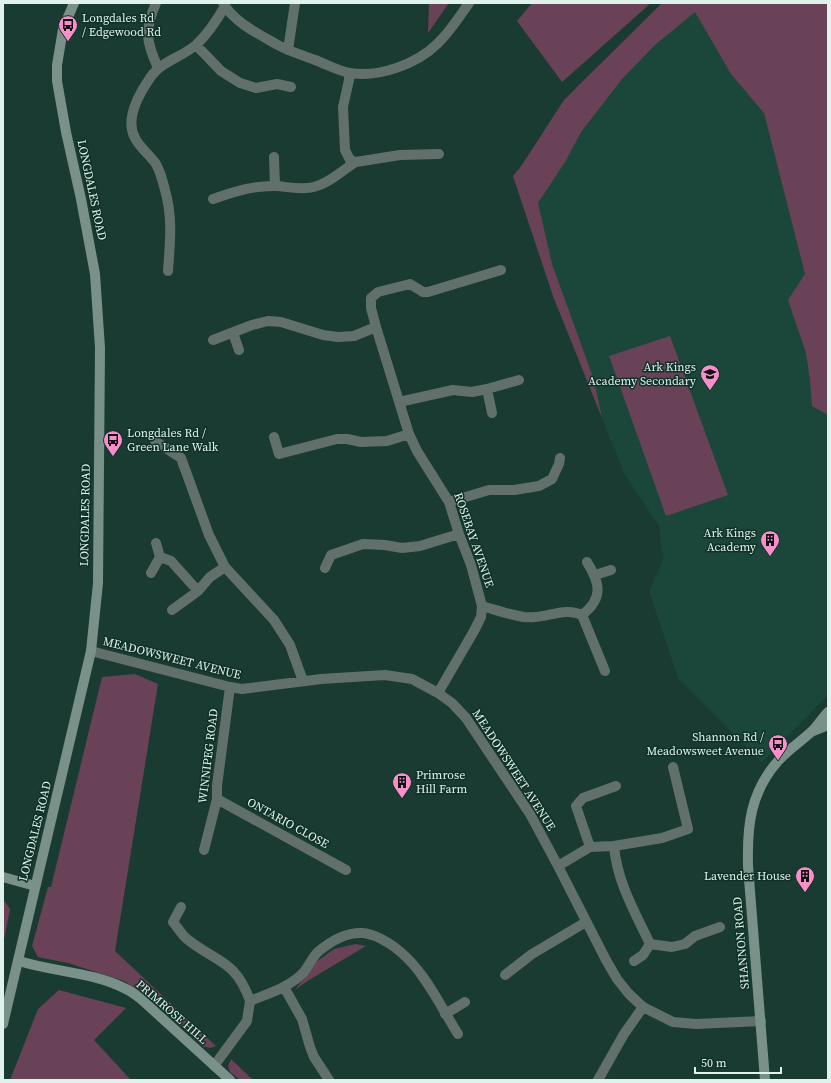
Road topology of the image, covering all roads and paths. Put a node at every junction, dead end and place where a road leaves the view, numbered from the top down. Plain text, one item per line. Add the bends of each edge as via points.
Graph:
1 (74, 3) edge
2 (156, 3) edge
3 (294, 3) edge
4 (469, 3) edge
5 (224, 5) edge
6 (196, 45) junction
7 (288, 50) junction
8 (158, 68) junction
9 (349, 73) junction
10 (291, 87) dead end
11 (439, 154) dead end
12 (274, 157) dead end
13 (356, 162) junction
14 (276, 186) junction
15 (213, 199) dead end
16 (501, 270) dead end
17 (168, 271) dead end
18 (376, 327) junction
19 (233, 333) junction
20 (213, 340) dead end
21 (239, 350) dead end
22 (519, 380) dead end
23 (487, 389) junction
24 (399, 402) junction
25 (492, 413) dead end
26 (409, 434) junction
27 (274, 437) dead end
28 (155, 441) dead end
29 (560, 458) dead end
30 (450, 502) junction
31 (459, 534) junction
32 (156, 543) dead end
33 (160, 557) junction
34 (587, 562) dead end
35 (225, 567) junction
36 (325, 568) dead end
37 (611, 570) dead end
38 (151, 573) dead end
39 (595, 575) junction
40 (198, 591) junction
41 (482, 606) junction
42 (172, 610) dead end
43 (582, 615) junction
44 (91, 651) junction
45 (605, 670) dead end
46 (302, 681) junction
47 (230, 687) junction
48 (438, 693) junction
49 (828, 712) edge
50 (828, 725) edge
51 (811, 732) junction
52 (673, 767) dead end
53 (616, 786) dead end
54 (217, 799) junction
55 (614, 846) junction
56 (590, 848) junction
57 (204, 850) dead end
58 (558, 866) junction
59 (346, 870) dead end
60 (3, 877) edge
61 (35, 886) junction
62 (181, 907) dead end
63 (586, 922) junction
64 (720, 927) dead end
65 (650, 944) junction
66 (19, 961) junction
67 (634, 961) dead end
68 (505, 975) dead end
69 (284, 988) junction
70 (250, 1001) junction
71 (465, 1002) dead end
72 (643, 1008) junction
73 (445, 1014) junction
74 (761, 1021) junction
75 (3, 1024) edge
76 (458, 1034) dead end
77 (214, 1066) junction
78 (230, 1080) edge
79 (329, 1080) edge
80 (598, 1080) edge
81 (766, 1080) edge

1 - 44 street, LONGDALES ROAD via 63,29 57,82 95,274 100,348 98,583
2 - 8 street via 148,20 147,35
3 - 7 street
4 - 9 street via 450,30 436,45 419,57 399,67 377,73
5 - 6 street via 213,26
5 - 7 street via 245,25
6 - 8 street
6 - 10 street via 221,71 240,83 256,88 277,84
7 - 9 street
8 - 17 street via 136,104 132,118 135,138 156,165 165,189 171,233
9 - 13 street via 343,107 345,150 350,160
11 - 13 street via 400,155
12 - 14 street
13 - 14 street via 330,181 313,188
14 - 15 street via 236,191
16 - 18 street, ROSEBAY AVENUE via 428,292 423,292 410,284 378,292 371,298
18 - 19 street via 354,336 338,338 268,321
18 - 24 street, ROSEBAY AVENUE
19 - 20 street
19 - 21 street
22 - 23 street
23 - 24 street via 472,392 453,390
23 - 25 street
24 - 26 street, ROSEBAY AVENUE
26 - 27 street via 387,442 337,439 279,454
26 - 30 street, ROSEBAY AVENUE
28 - 35 street via 181,458 208,535
29 - 30 street via 552,479 538,486 514,490 489,490
30 - 31 street, ROSEBAY AVENUE
31 - 36 street via 420,546 402,548 363,544 331,555
31 - 41 street, ROSEBAY AVENUE
32 - 33 street
33 - 38 street
33 - 40 street via 171,560
34 - 39 street
35 - 40 street via 210,576
35 - 46 street via 274,620 290,645
37 - 39 street
39 - 43 street via 597,600 592,608
40 - 42 street
41 - 43 street via 524,617 570,611
41 - 48 street, ROSEBAY AVENUE via 481,617 474,631
43 - 45 street
44 - 47 street, MEADOWSWEET AVENUE
44 - 61 street, LONGDALES ROAD
46 - 47 street, MEADOWSWEET AVENUE via 242,689
46 - 48 street, MEADOWSWEET AVENUE via 385,675 412,679
47 - 54 street, WINNIPEG ROAD
48 - 58 street, MEADOWSWEET AVENUE via 466,718 530,814
49 - 51 street, SHANNON ROAD
50 - 51 street
51 - 74 street, SHANNON ROAD via 778,761 761,787 750,814 747,839 748,866
52 - 55 street via 688,829 662,838
53 - 56 street via 583,798 576,806
54 - 57 street, WINNIPEG ROAD
54 - 59 street, ONTARIO CLOSE
55 - 56 street
55 - 65 street via 615,862 626,896
56 - 58 street
58 - 63 street, MEADOWSWEET AVENUE
60 - 61 street
61 - 66 street, LONGDALES ROAD
62 - 70 street via 173,922 186,938 231,968 245,987
63 - 68 street via 532,954
63 - 72 street, MEADOWSWEET AVENUE via 617,979
64 - 65 street via 695,936 685,944 672,947
65 - 67 street via 643,955
66 - 75 street, LONGDALES ROAD
66 - 77 street, PRIMROSE HILL via 97,978 127,989
69 - 70 street
69 - 73 street via 304,971 320,950 338,938 364,933 385,940 402,953 423,976
69 - 79 street via 302,1019 314,1057
70 - 77 street via 247,1022
71 - 73 street
72 - 74 street, MEADOWSWEET AVENUE via 673,1022 696,1024
72 - 80 street via 624,1034
73 - 76 street
74 - 81 street, SHANNON ROAD
77 - 78 street, PRIMROSE HILL

